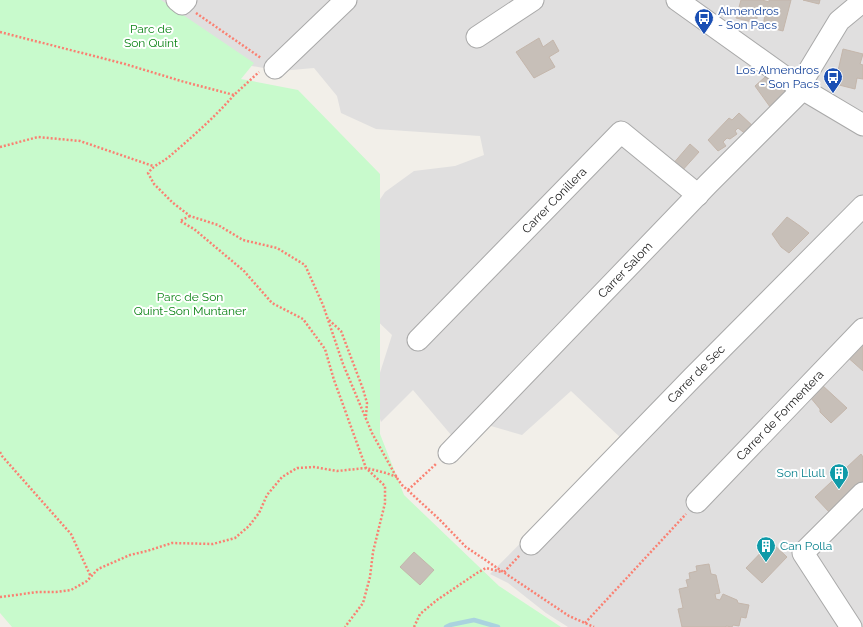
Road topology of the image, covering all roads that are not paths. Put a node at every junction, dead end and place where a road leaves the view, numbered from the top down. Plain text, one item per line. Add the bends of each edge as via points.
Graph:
1 (346, 0) edge
2 (533, 0) edge
3 (677, 0) edge
4 (863, 1) edge
5 (477, 37) dead end
6 (275, 68) road end
7 (801, 88) junction
8 (863, 125) edge
9 (698, 194) junction
10 (863, 206) edge
11 (863, 329) edge
12 (418, 340) dead end
13 (449, 453) road end
14 (863, 493) edge
15 (697, 502) road end
16 (531, 544) road end
17 (849, 626) edge

1 - 6 street
2 - 5 street
3 - 7 street
4 - 7 street, Carrer Salom via 838,21
7 - 8 street
7 - 9 street, Carrer Salom
9 - 12 street, Carrer Conillera via 621,132
9 - 13 street, Carrer Salom
10 - 16 street, Carrer de Sec
11 - 15 street, Carrer de Formentera
14 - 17 street via 803,553

